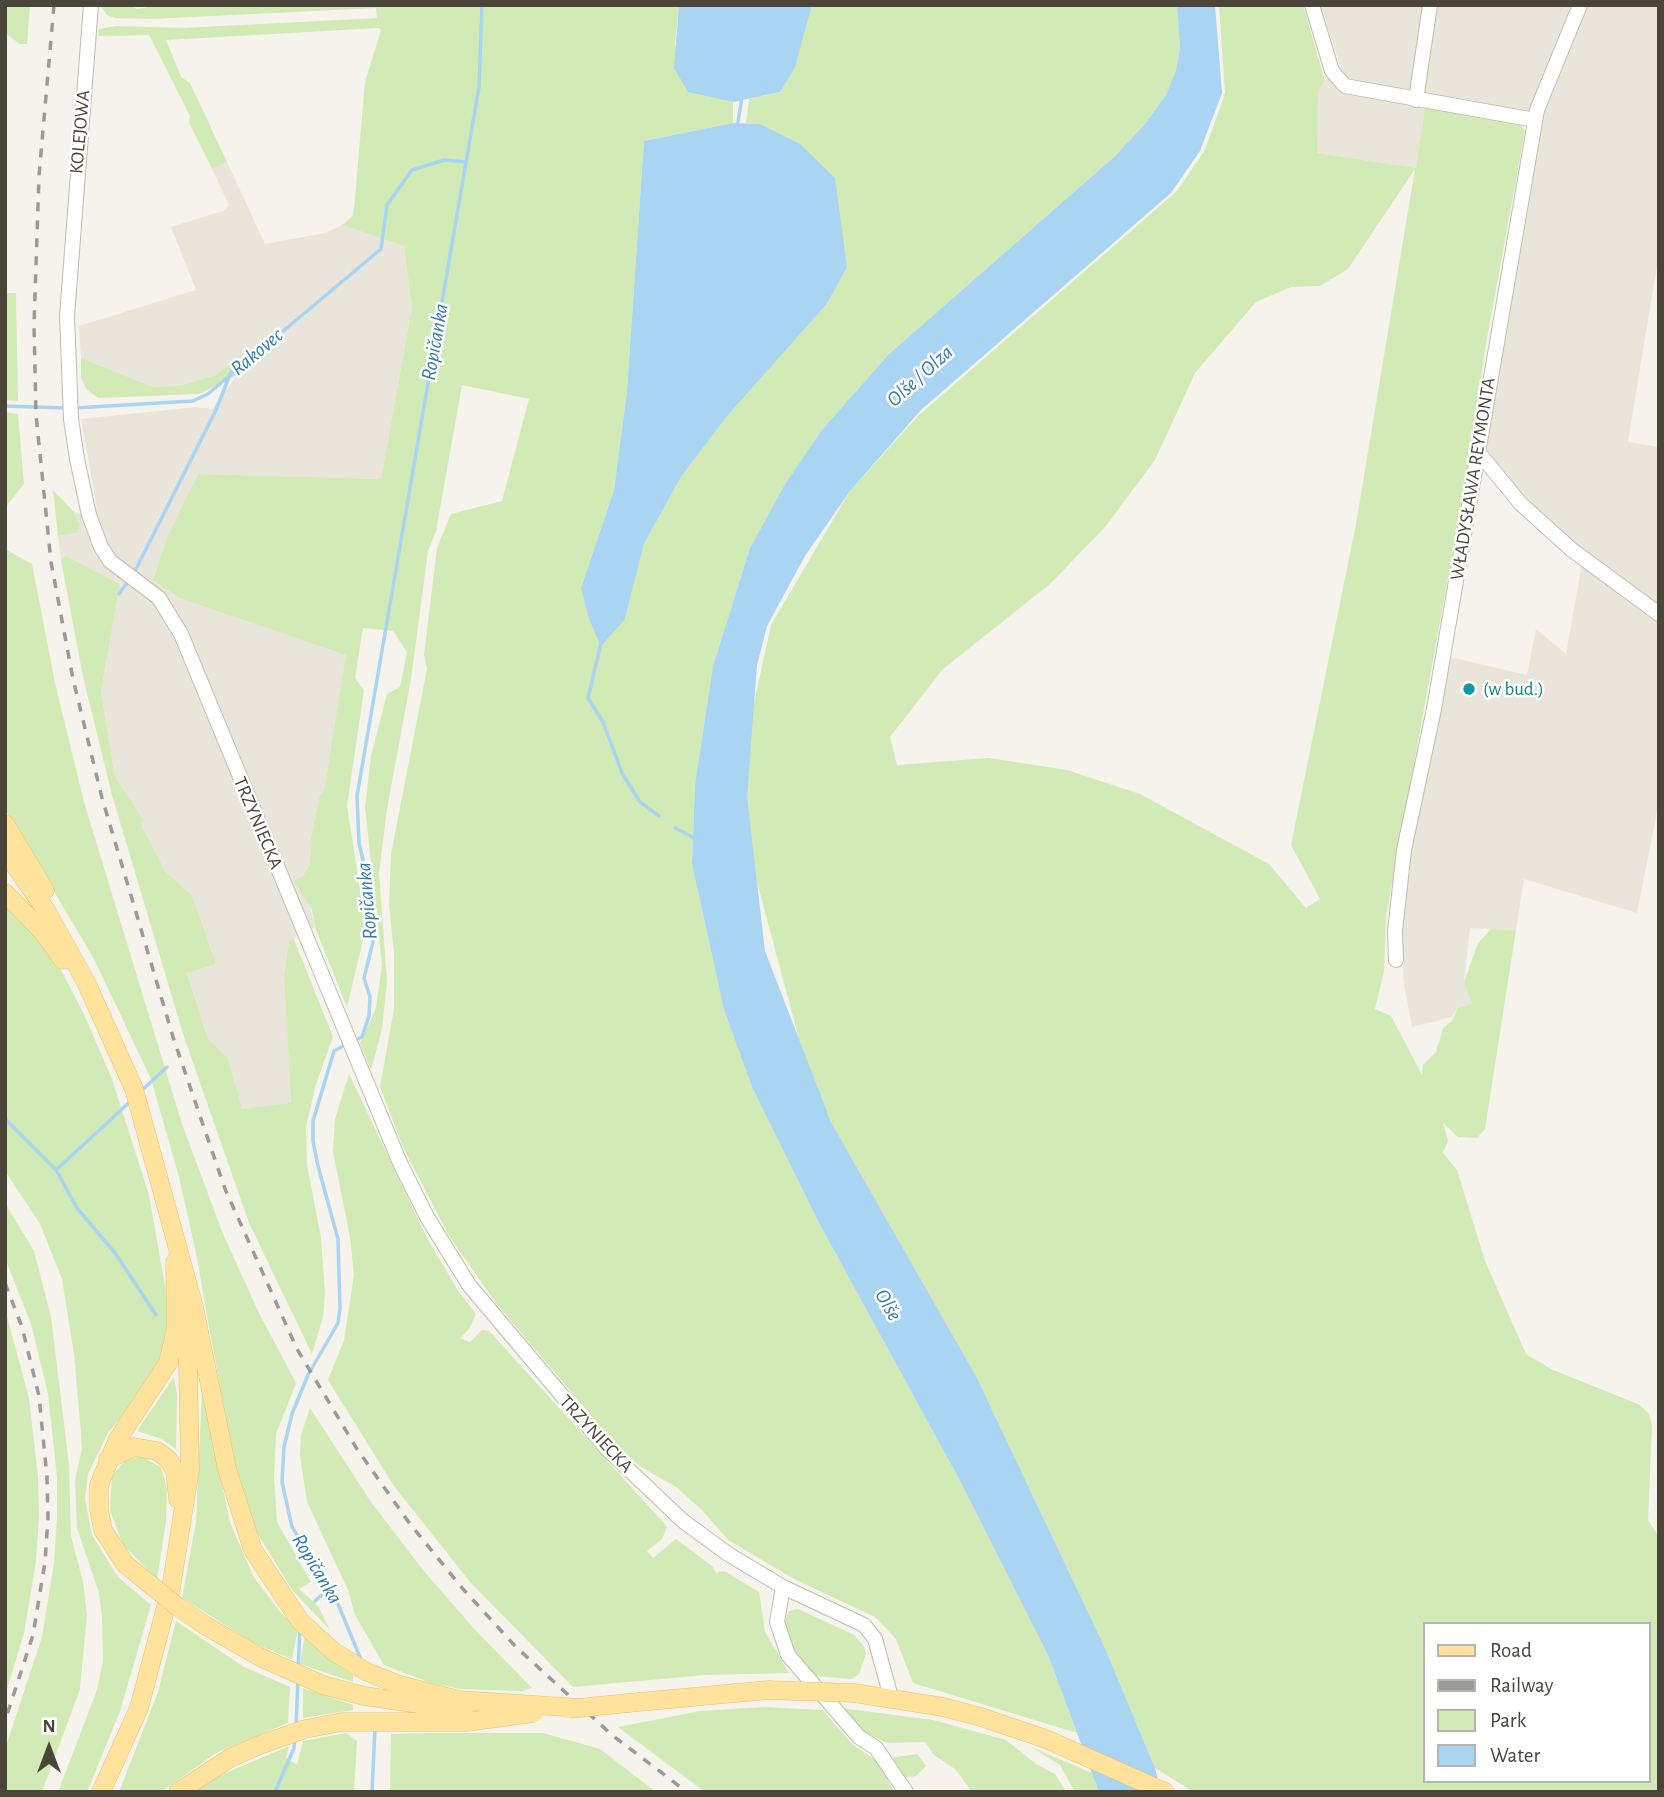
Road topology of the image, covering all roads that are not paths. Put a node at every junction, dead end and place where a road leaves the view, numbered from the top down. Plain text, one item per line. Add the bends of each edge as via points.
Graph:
1 (91, 5) edge
2 (1312, 5) edge
3 (1430, 5) edge
4 (1580, 5) edge
5 (1416, 100) junction
6 (1535, 120) junction
7 (1479, 453) junction
8 (125, 574) joint
9 (1659, 614) edge
10 (5, 824) edge
11 (5, 851) edge
12 (5, 893) edge
13 (1396, 960) dead end
14 (86, 982) junction
15 (174, 1234) junction
16 (108, 1459) junction
17 (179, 1541) junction
18 (782, 1587) junction
19 (891, 1697) junction
20 (580, 1708) junction
21 (102, 1792) edge
22 (178, 1792) edge
23 (906, 1792) edge
24 (1166, 1792) edge

1 - 8 street, KOLEJOWA via 69,258 71,419 89,515 101,547
2 - 5 street via 1332,71 1345,86
3 - 5 street
4 - 6 street, WŁADYSŁAWA REYMONTA
5 - 6 street
6 - 7 street, WŁADYSŁAWA REYMONTA
7 - 9 street via 1521,504 1572,550
7 - 13 street, WŁADYSŁAWA REYMONTA via 1404,850
8 - 18 street, TRZYNIECKA via 159,597 181,634 400,1163 489,1314 607,1449 683,1521
10 - 14 main road via 80,951
11 - 14 main road via 47,912
12 - 14 main road
14 - 15 main road via 134,1089
15 - 16 main road via 176,1328 168,1363
15 - 17 main road via 187,1308 191,1371 190,1469
15 - 20 main road, bridge via 227,1469 253,1550 300,1621 333,1651 400,1685 459,1700
16 - 17 main road via 126,1449 143,1447 168,1459 175,1471
16 - 20 main road, bridge via 99,1485 99,1510 103,1530 125,1564 177,1608 262,1658 323,1685 398,1703 490,1712
17 - 21 main road via 139,1708
18 - 19 street, TRZYNIECKA via 864,1625 875,1639
18 - 23 street via 777,1622 788,1655 859,1737 876,1748
19 - 20 main road, bridge via 768,1690
19 - 24 main road via 981,1717 1046,1739
20 - 22 main road, bridge via 466,1722 342,1722 306,1729 230,1758

